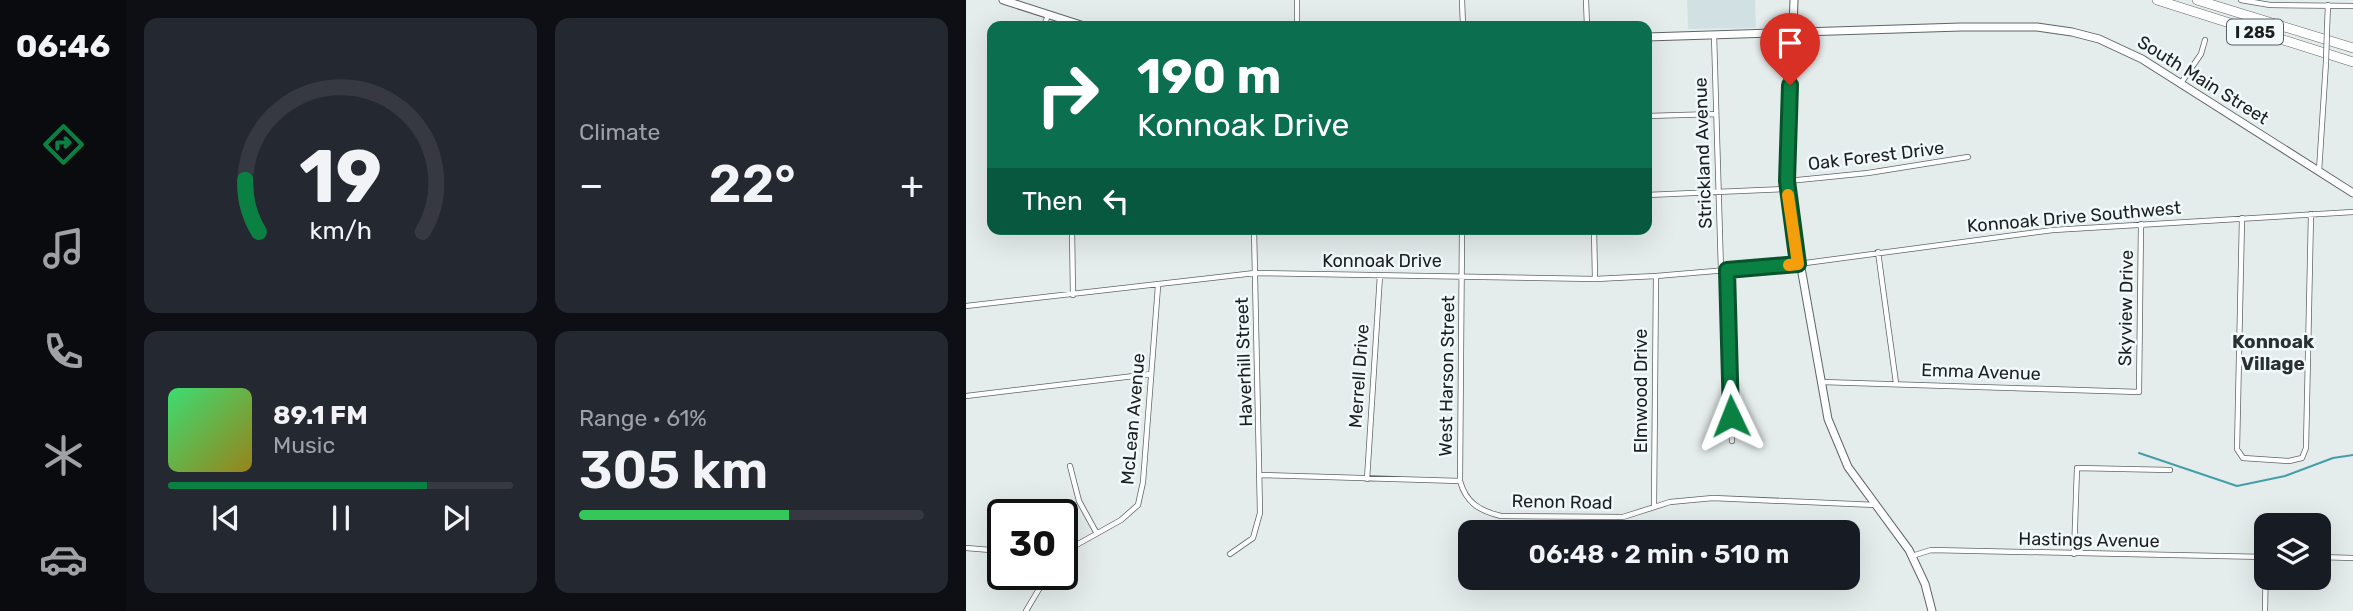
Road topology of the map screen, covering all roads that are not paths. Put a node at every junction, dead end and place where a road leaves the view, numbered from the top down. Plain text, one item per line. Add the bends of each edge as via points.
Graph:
1 (1003, 0) edge
2 (1297, 0) edge
3 (1462, 0) edge
4 (1586, 0) edge
5 (1794, 0) edge
6 (2157, 0) edge
7 (2197, 0) edge
8 (2241, 0) edge
9 (2290, 3) edge
10 (2328, 5) junction
11 (2353, 6) edge
12 (1048, 15) junction
13 (1046, 21) edge
14 (1068, 21) edge
15 (1297, 21) edge
16 (1462, 21) edge
17 (1587, 21) edge
18 (1793, 31) junction
19 (1714, 35) junction
20 (1652, 37) edge
21 (2205, 40) dead end
22 (2353, 48) edge
23 (2353, 62) edge
24 (2181, 82) junction
25 (1716, 114) junction
26 (1652, 116) edge
27 (1968, 157) dead end
28 (2319, 172) junction
29 (1787, 185) junction
30 (1718, 192) junction
31 (2353, 193) edge
32 (1652, 195) edge
33 (2353, 212) edge
34 (2311, 214) junction
35 (2242, 218) junction
36 (2141, 224) junction
37 (1072, 235) edge
38 (1254, 235) edge
39 (1462, 235) edge
40 (1594, 235) edge
41 (1878, 252) junction
42 (1798, 264) junction
43 (1724, 270) junction
44 (1255, 273) junction
45 (1380, 275) junction
46 (1462, 275) junction
47 (1656, 276) junction
48 (1595, 279) junction
49 (1158, 286) junction
50 (1073, 295) junction
51 (966, 306) edge
52 (1151, 374) junction
53 (1822, 382) junction
54 (1896, 383) junction
55 (2139, 391) joint
56 (966, 396) edge
57 (1732, 441) dead end
58 (1070, 466) dead end
59 (2170, 470) dead end
60 (1261, 475) junction
61 (1367, 478) junction
62 (1461, 481) junction
63 (1876, 505) junction
64 (1654, 507) junction
65 (1096, 532) junction
66 (1078, 543) edge
67 (966, 548) edge
68 (987, 550) edge
69 (1230, 554) dead end
70 (2074, 554) junction
71 (1912, 556) junction
72 (2254, 557) edge
73 (2331, 557) edge
74 (2353, 558) edge
75 (1038, 590) edge
76 (2265, 590) edge
77 (1026, 611) edge
78 (1932, 611) edge
79 (2265, 611) edge

1 - 12 main road
2 - 15 street
3 - 16 street
4 - 17 street
5 - 18 main road
6 - 23 highway, I 285
7 - 22 highway, I 285
8 - 9 street
9 - 10 street
10 - 11 street
10 - 28 street, bridge
12 - 13 street
12 - 14 main road
18 - 19 main road, South Main Street
18 - 24 main road, South Main Street via 2053,28 2111,44
18 - 29 main road
19 - 20 main road, South Main Street
19 - 25 street, Strickland Avenue
21 - 24 street
24 - 28 main road, South Main Street
25 - 26 street
25 - 30 street, Strickland Avenue
27 - 29 street, Oak Forest Drive
28 - 31 main road, South Main Street
29 - 30 street, Oak Forest Drive
29 - 42 main road
30 - 32 street, Oak Forest Drive
30 - 43 street, Strickland Avenue
33 - 34 street, Konnoak Drive Southwest
34 - 35 street, Konnoak Drive Southwest
34 - 35 street via 2306,447 2302,458 2289,461 2243,458 2237,449
35 - 36 street, Konnoak Drive Southwest
36 - 41 street, Konnoak Drive Southwest
36 - 55 street, Skyview Drive
37 - 50 street
38 - 44 street, Haverhill Street
39 - 46 street, West Harson Street
40 - 48 street
41 - 42 street, Konnoak Drive Southwest
41 - 54 street
42 - 43 street, Konnoak Drive
42 - 53 main road
43 - 47 street, Konnoak Drive
43 - 57 street, Strickland Avenue
44 - 45 street, Konnoak Drive
44 - 49 street, Konnoak Drive
44 - 60 street, Haverhill Street
45 - 46 street, Konnoak Drive
45 - 61 street, Merrell Drive
46 - 48 street, Konnoak Drive
46 - 62 street, West Harson Street
47 - 48 street, Konnoak Drive
47 - 64 street, Elmwood Drive
49 - 50 street, Konnoak Drive
49 - 52 street, McLean Avenue
50 - 51 street, Konnoak Drive
52 - 56 street
52 - 65 street, McLean Avenue via 1138,505
53 - 54 street, Emma Avenue
53 - 63 main road via 1838,448
54 - 55 street, Emma Avenue
58 - 65 street via 1079,501
59 - 70 street via 2077,468
60 - 61 street
60 - 69 street, Haverhill Street via 1256,534
61 - 62 street
62 - 64 street, Renon Road via 1469,500 1482,511 1501,516 1623,517
63 - 64 street, Renon Road via 1713,498
63 - 71 main road
65 - 66 street, McLean Avenue
67 - 68 street
70 - 71 street, Hastings Avenue via 1931,550
70 - 72 street, Hastings Avenue
71 - 78 main road
73 - 74 street
75 - 77 street
76 - 79 street

